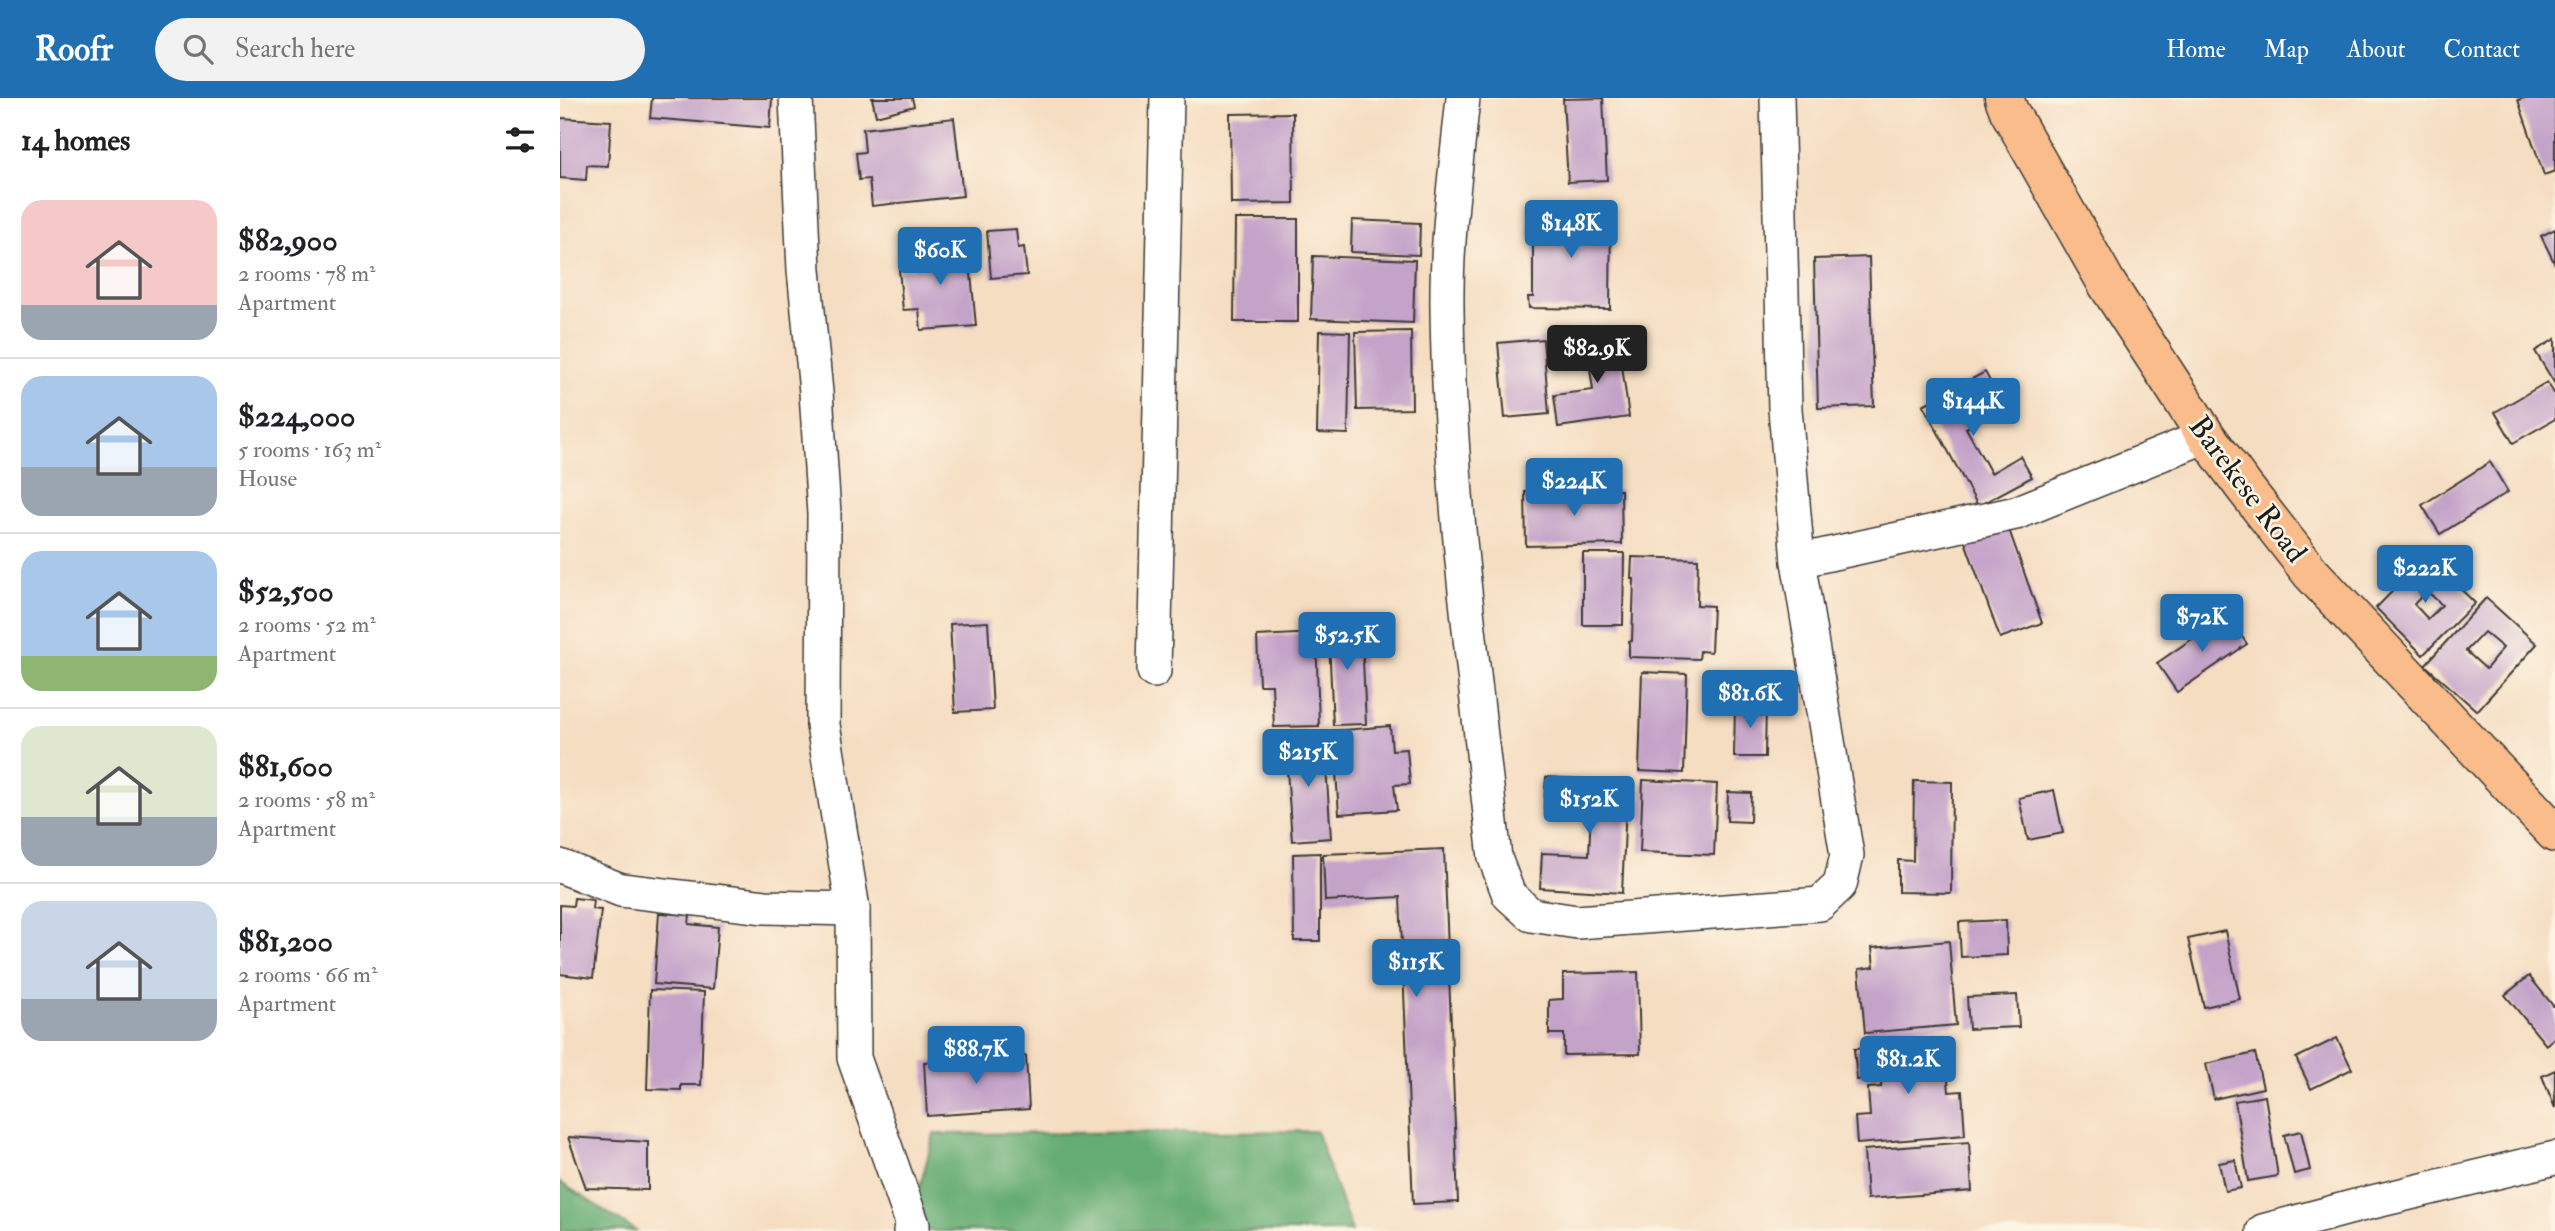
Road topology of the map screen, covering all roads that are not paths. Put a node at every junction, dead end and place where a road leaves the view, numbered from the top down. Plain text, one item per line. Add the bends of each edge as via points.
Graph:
1 (796, 98) edge
2 (1167, 98) edge
3 (1463, 98) edge
4 (1777, 98) edge
5 (2004, 98) edge
6 (2206, 436) junction
7 (1798, 561) junction
8 (1154, 671) dead end
9 (2555, 833) edge
10 (560, 866) edge
11 (853, 909) junction
12 (2555, 1158) edge
13 (910, 1231) edge
14 (2263, 1231) edge

1 - 11 street via 804,271 824,514 823,725
2 - 8 street
3 - 7 street via 1446,306 1451,446 1495,858 1509,895 1531,915 1577,922 1820,904 1840,886 1847,855
4 - 7 street via 1785,409
5 - 6 main road, Barekese Road via 2107,284
6 - 7 street via 2015,513
6 - 9 main road, Barekese Road via 2311,573
10 - 11 street via 621,890 765,907
11 - 13 street via 854,1058 913,1224
12 - 14 street

